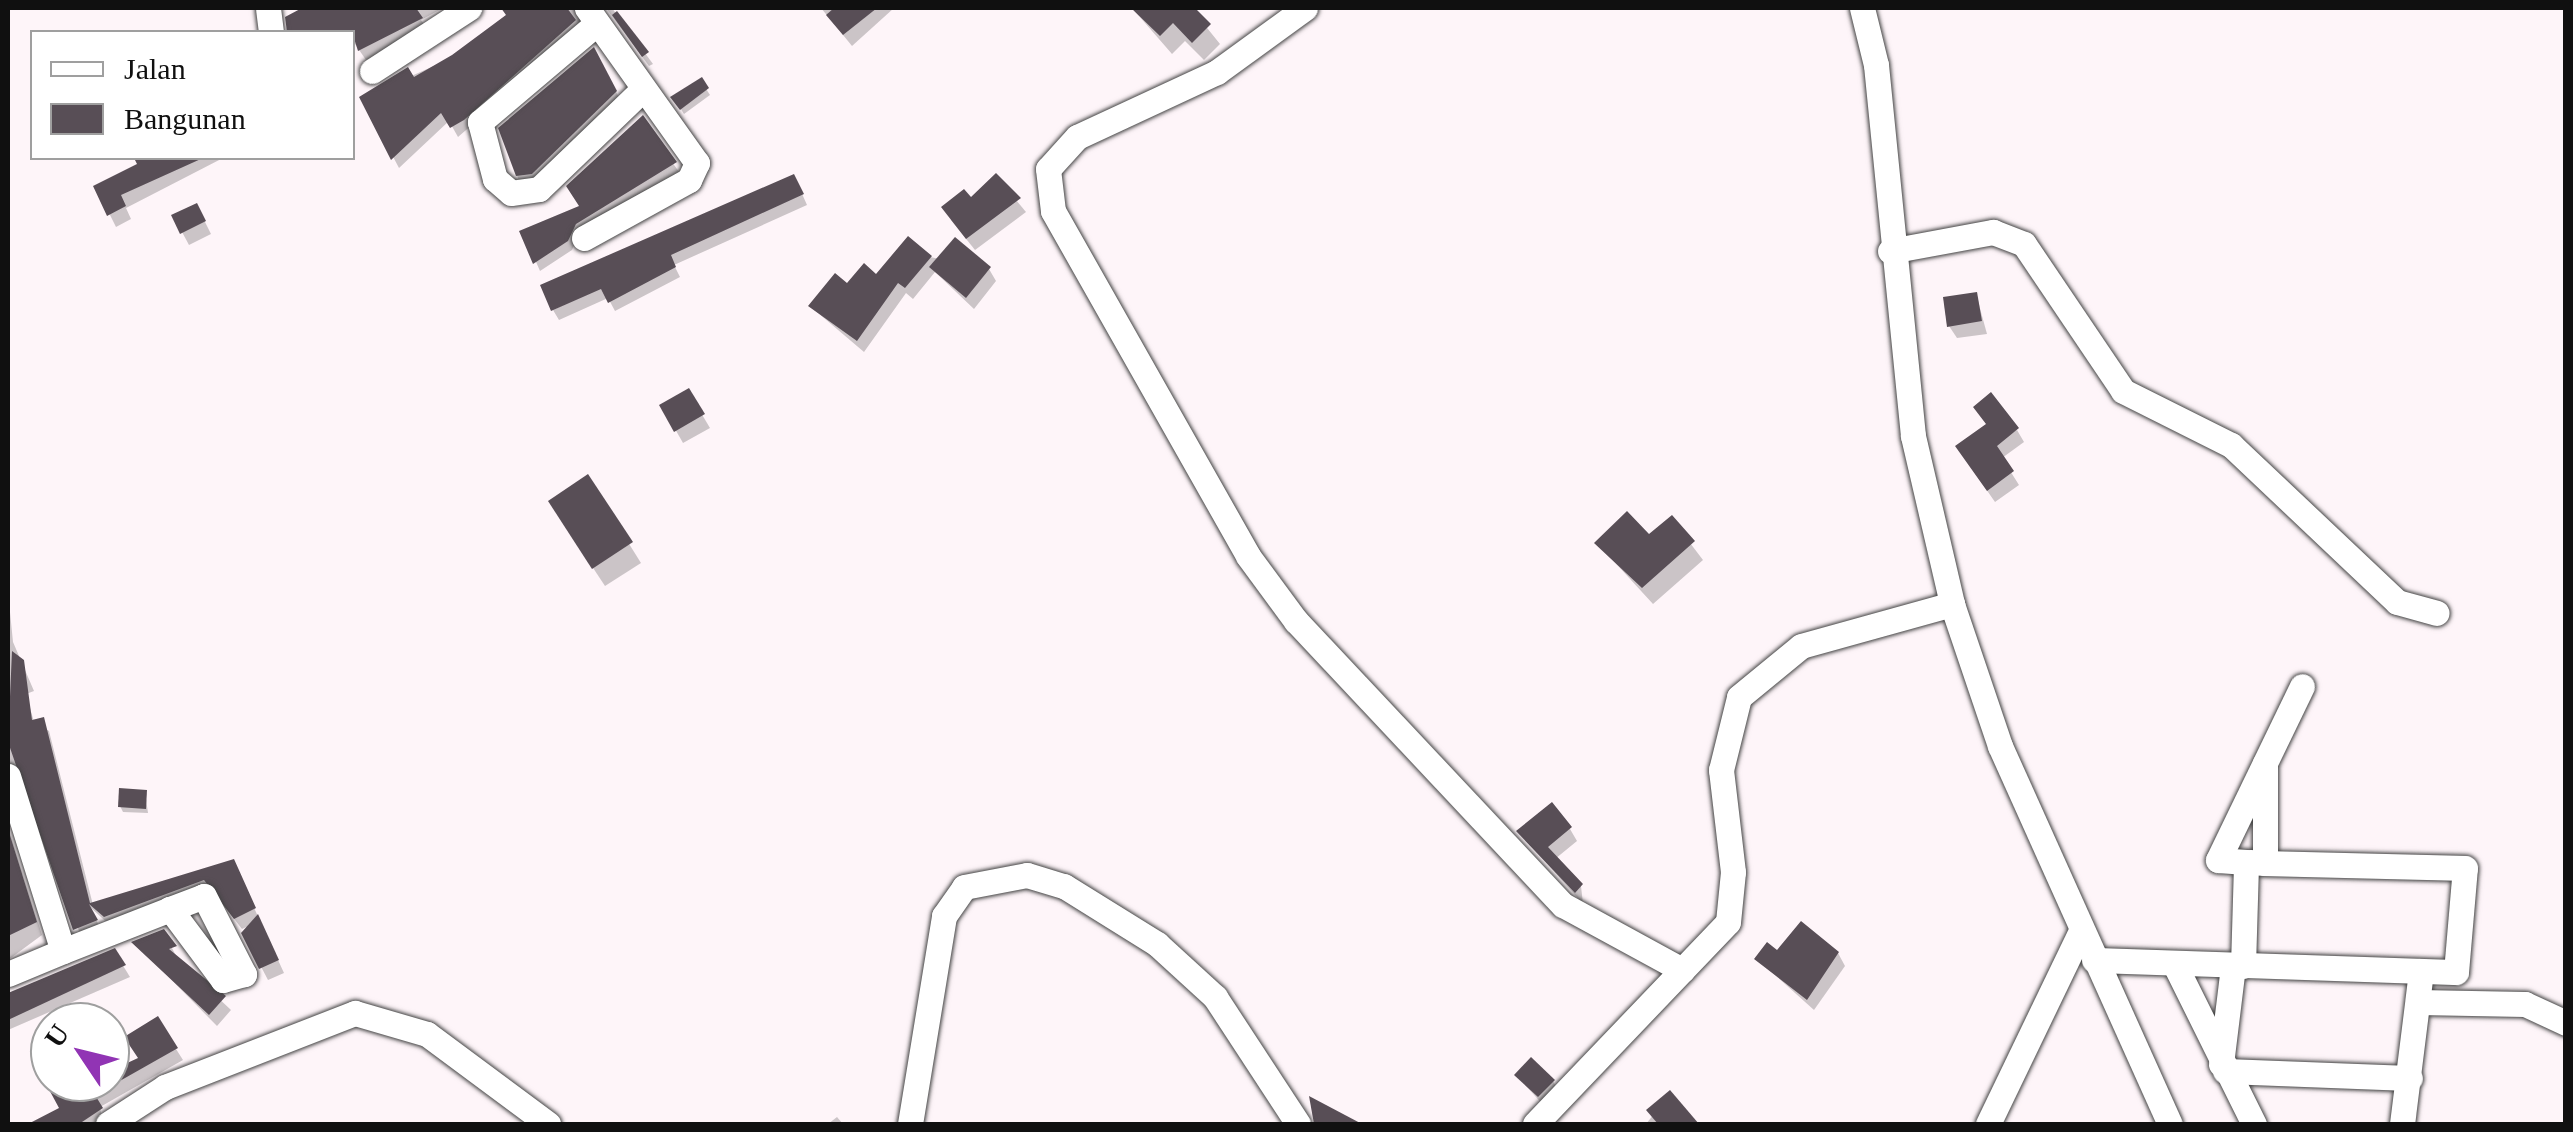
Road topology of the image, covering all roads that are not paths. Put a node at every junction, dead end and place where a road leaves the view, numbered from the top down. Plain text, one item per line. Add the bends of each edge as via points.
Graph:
1 (470, 8) edge
2 (1304, 8) edge
3 (1862, 8) edge
4 (440, 16) edge
5 (591, 16) edge
6 (372, 71) dead end
7 (643, 88) junction
8 (584, 238) dead end
9 (1890, 252) junction
10 (1952, 604) junction
11 (2437, 613) dead end
12 (2302, 686) dead end
13 (2265, 754) junction
14 (8, 776) edge
15 (20, 855) edge
16 (2256, 862) junction
17 (170, 909) dead end
18 (2081, 931) junction
19 (63, 951) junction
20 (2094, 960) junction
21 (2174, 962) junction
22 (2238, 966) junction
23 (1682, 970) junction
24 (2421, 971) junction
25 (8, 974) edge
26 (2418, 1002) junction
27 (2566, 1023) edge
28 (2223, 1067) junction
29 (2410, 1078) junction
30 (108, 1124) edge
31 (548, 1124) edge
32 (910, 1124) edge
33 (1298, 1124) edge
34 (1535, 1124) edge
35 (1988, 1124) edge
36 (2170, 1124) edge
37 (2254, 1124) edge
38 (2402, 1124) edge

1 - 4 street
2 - 23 street via 1217,72 1077,137 1048,169 1053,211 1248,556 1296,622 1563,905
3 - 9 street via 1876,65
4 - 6 street
5 - 7 street
5 - 7 street via 480,122 495,179 512,193 538,189
7 - 8 street via 690,144 694,172
9 - 10 street via 1913,436
9 - 11 street via 1993,232 2024,244 2124,391 2231,445 2397,602
10 - 18 street via 2000,746
10 - 23 street via 1800,646 1739,697 1721,770 1733,872 1728,922
12 - 13 street
13 - 16 street
13 - 16 street via 2218,860
14 - 15 street
15 - 19 street
16 - 22 street
16 - 24 street via 2465,868 2456,972
17 - 19 street
18 - 20 street
18 - 35 street
19 - 25 street
20 - 21 street
20 - 36 street
21 - 22 street
21 - 28 street
22 - 24 street
22 - 28 street
23 - 34 street
24 - 26 street
26 - 27 street via 2525,1004
26 - 29 street
28 - 29 street
28 - 37 street
29 - 38 street
30 - 31 street via 165,1087 355,1013 427,1034
32 - 33 street via 944,916 964,887 1027,875 1064,886 1157,944 1216,997

